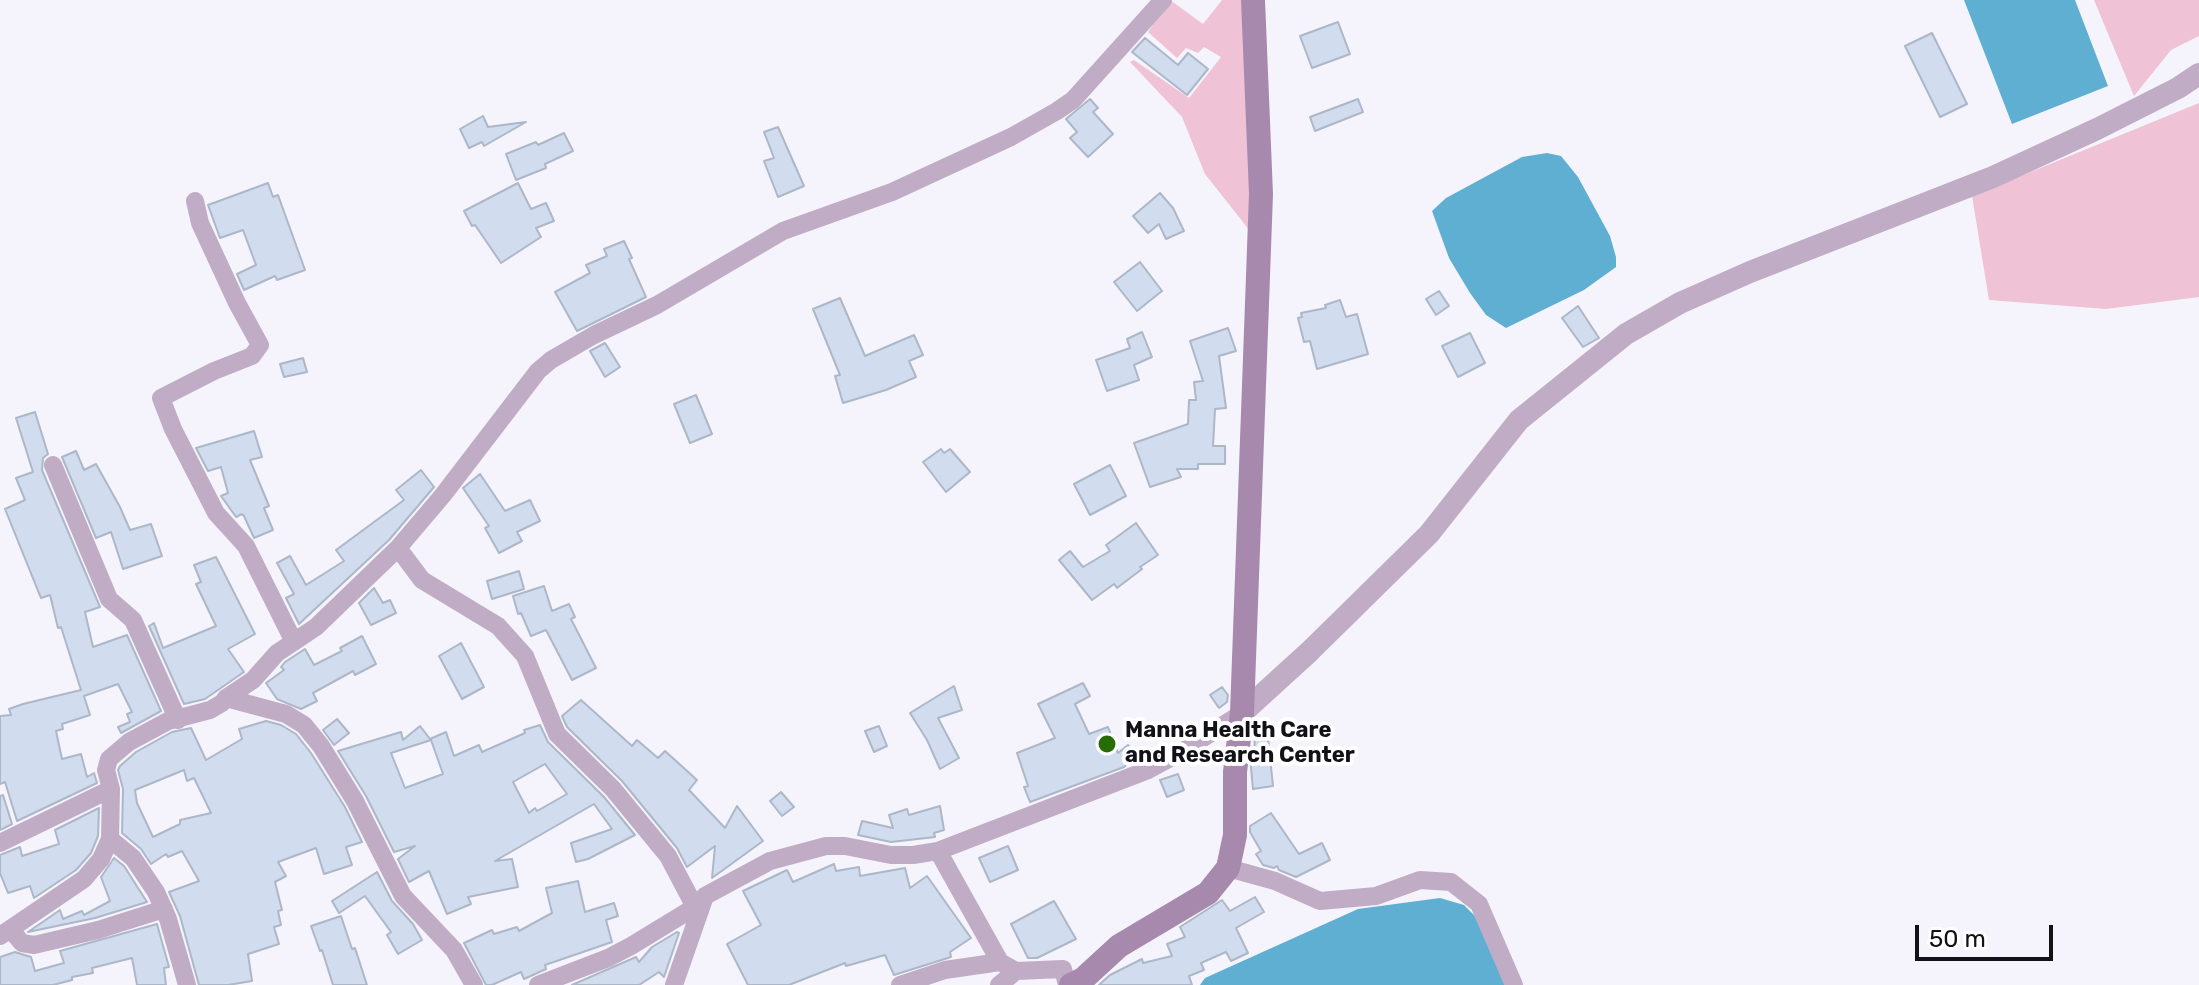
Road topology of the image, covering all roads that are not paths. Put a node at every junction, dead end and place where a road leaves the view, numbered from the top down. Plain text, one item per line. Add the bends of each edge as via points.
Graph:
1 (1163, 0) edge
2 (1253, 0) edge
3 (2199, 74) edge
4 (195, 201) dead end
5 (53, 465) dead end
6 (398, 548) junction
7 (294, 642) junction
8 (226, 698) junction
9 (1242, 713) junction
10 (178, 720) junction
11 (111, 789) junction
12 (110, 839) junction
13 (0, 843) edge
14 (938, 851) junction
15 (1228, 868) junction
16 (700, 902) junction
17 (164, 909) junction
18 (6, 933) edge
19 (1008, 967) junction
20 (187, 985) edge
21 (474, 985) edge
22 (538, 985) edge
23 (674, 985) edge
24 (900, 985) edge
25 (999, 985) edge
26 (1069, 985) edge
27 (1514, 985) edge

1 - 6 street via 1057,111 892,192 783,231 551,360
2 - 9 main road via 1261,194
3 - 9 street via 1993,177 1750,272 1626,334 1519,420 1429,534
4 - 7 street via 206,236 260,345 252,356 161,398 216,513 246,546
5 - 10 street via 109,599 133,620
6 - 7 street
6 - 16 street via 422,580 498,626 525,656 557,734 613,789
7 - 8 street
8 - 10 street via 210,710
8 - 21 street via 286,714 304,725 355,801 403,896 454,950
9 - 14 street via 1148,770
9 - 15 main road via 1235,835
10 - 11 street via 129,742 109,759
11 - 12 street
11 - 13 street
12 - 17 street via 144,872
12 - 18 street via 84,879
14 - 16 street via 902,855 845,846 813,849 770,861
14 - 19 street
15 - 26 main road via 1208,893 1119,946
15 - 27 street via 1320,901 1376,896 1420,880 1451,882 1479,904
16 - 22 street via 608,958
16 - 23 street
17 - 18 street via 34,945
17 - 20 street
19 - 24 street via 945,970
19 - 25 street
19 - 26 street via 1063,969

